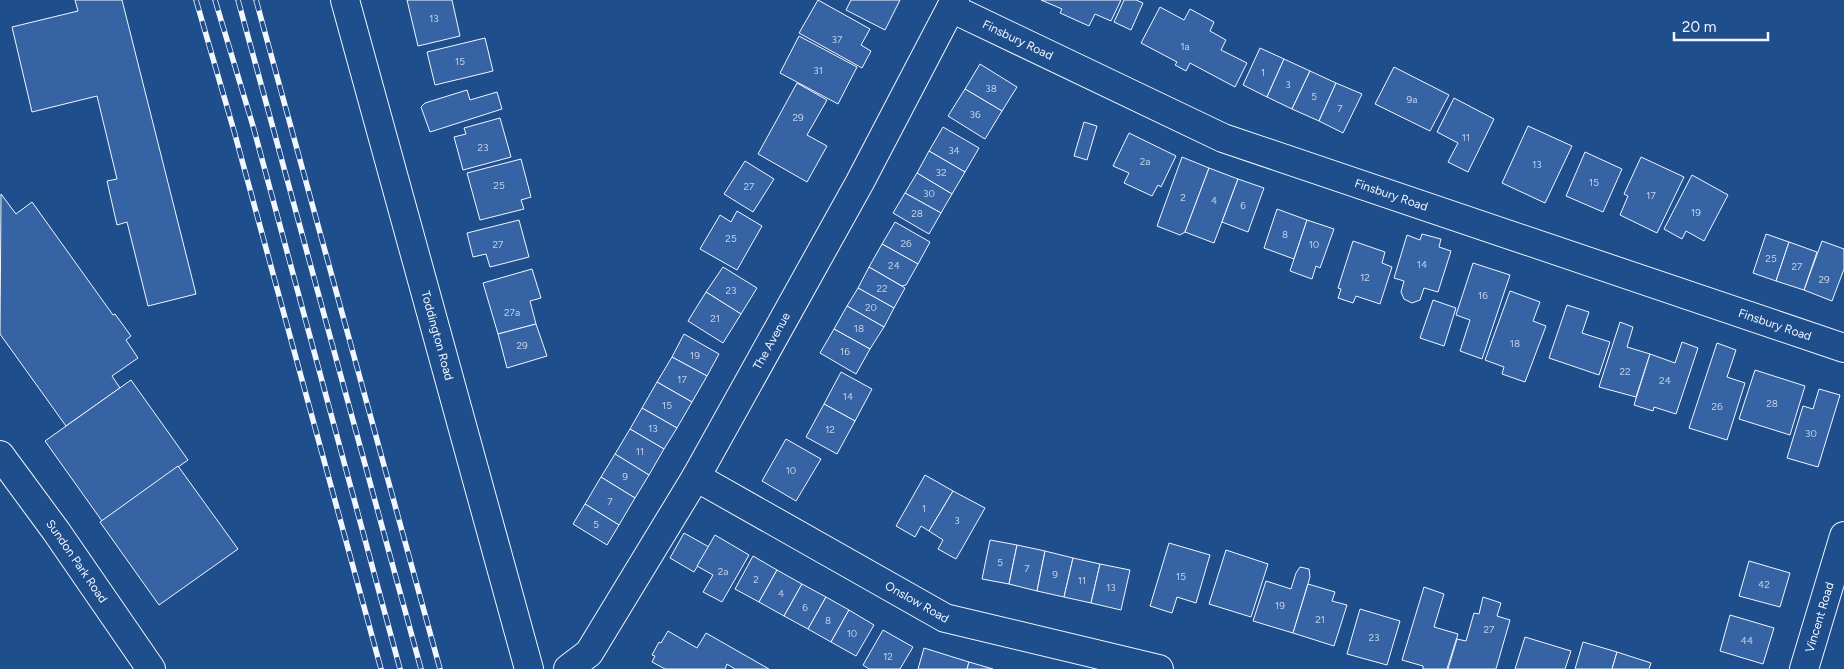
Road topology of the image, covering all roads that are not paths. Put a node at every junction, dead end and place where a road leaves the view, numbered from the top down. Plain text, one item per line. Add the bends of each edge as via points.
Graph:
1 (345, 0) edge
2 (953, 4) edge
3 (1844, 348) edge
4 (0, 455) edge
5 (696, 477) junction
6 (1844, 536) edge
7 (150, 669) edge
8 (529, 669) edge
9 (568, 669) edge
10 (1159, 669) edge
11 (1804, 669) edge

1 - 8 street, Toddington Road
2 - 3 street, Finsbury Road via 1224,138
2 - 5 street, The Avenue via 860,182
4 - 7 street, Sundon Park Road
5 - 9 street, The Avenue via 589,653
5 - 10 street, Onslow Road via 945,618
6 - 11 street, Vincent Road

